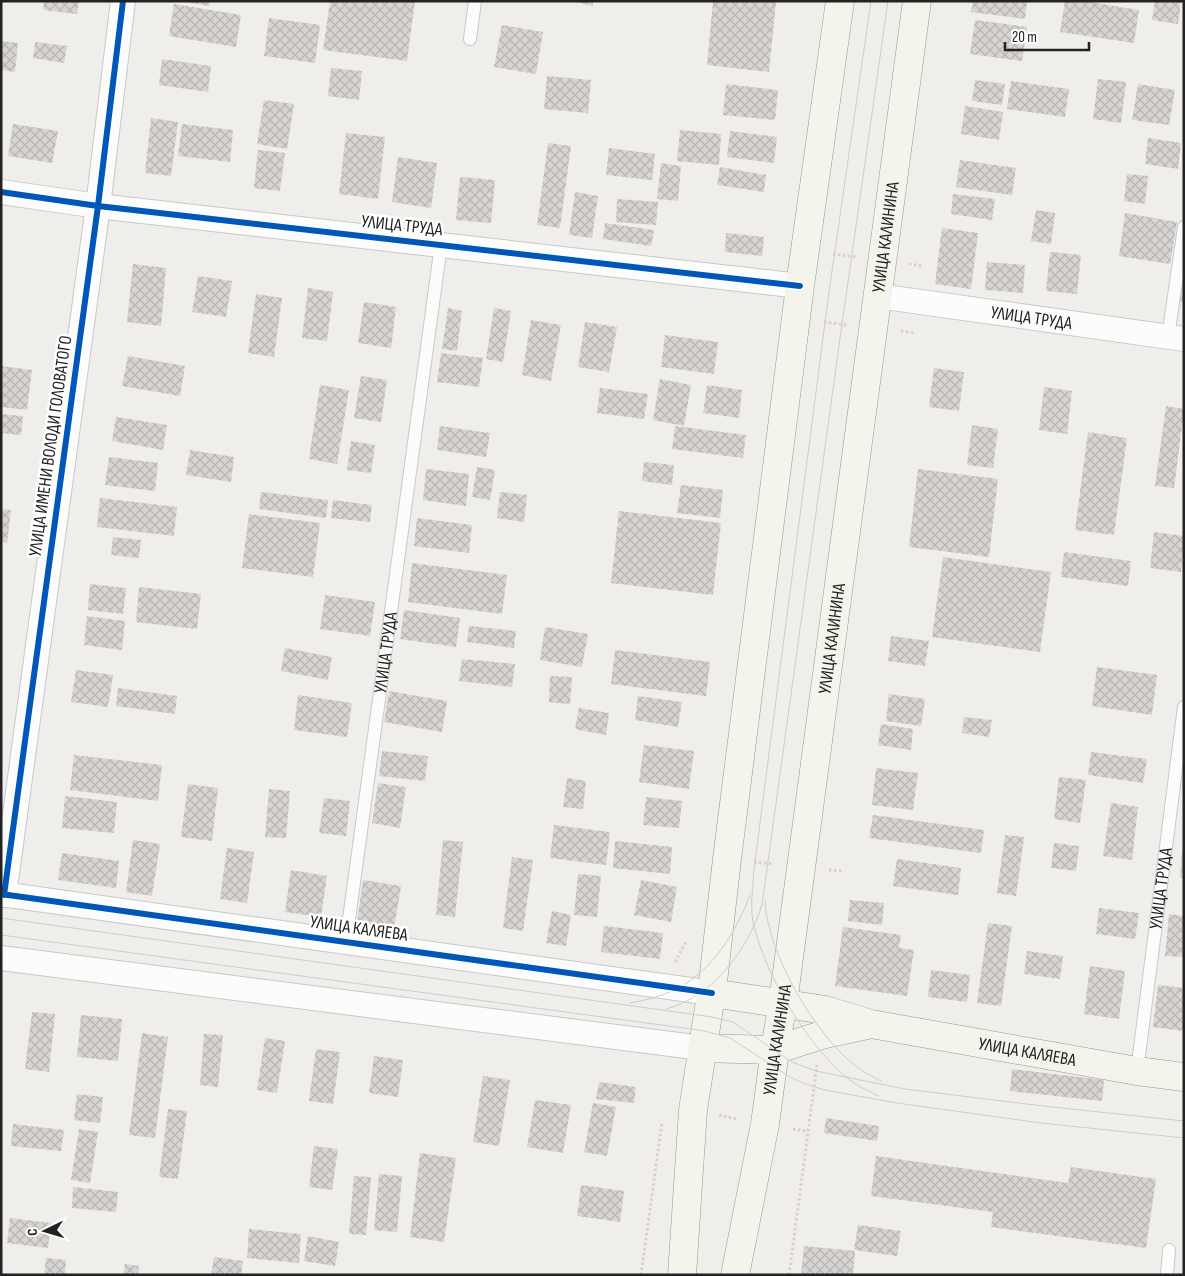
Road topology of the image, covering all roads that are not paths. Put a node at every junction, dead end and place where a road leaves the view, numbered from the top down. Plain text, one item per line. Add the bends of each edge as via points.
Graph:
1 (123, 1) edge
2 (475, 1) edge
3 (840, 1) edge
4 (917, 1) edge
5 (470, 39) dead end
6 (1, 192) edge
7 (98, 206) junction
8 (1184, 227) edge
9 (441, 245) junction
10 (800, 286) junction
11 (878, 296) junction
12 (1176, 338) edge
13 (1184, 707) edge
14 (3, 895) edge
15 (346, 941) junction
16 (1, 958) edge
17 (712, 993) junction
18 (782, 1002) junction
19 (871, 1024) junction
20 (702, 1048) junction
21 (775, 1050) junction
22 (1138, 1071) junction
23 (1184, 1077) edge
24 (1169, 1250) dead end
25 (682, 1275) edge
26 (735, 1275) edge
27 (1167, 1275) edge

1 - 7 street, УЛИЦА ИМЕНИ ВОЛОДИ ГОЛОВАТОГО
2 - 5 lane
3 - 10 main road
4 - 11 main road, УЛИЦА КАЛИНИНА
6 - 7 street, УЛИЦА ТРУДА
7 - 9 street, УЛИЦА ТРУДА
7 - 14 street, УЛИЦА ИМЕНИ ВОЛОДИ ГОЛОВАТОГО
8 - 12 lane
9 - 10 street, УЛИЦА ТРУДА
9 - 15 lane, УЛИЦА ТРУДА
10 - 17 main road
11 - 12 street, УЛИЦА ТРУДА
11 - 18 main road, УЛИЦА КАЛИНИНА
13 - 22 lane, УЛИЦА ТРУДА
14 - 15 street, УЛИЦА КАЛЯЕВА
15 - 17 street, УЛИЦА КАЛЯЕВА
16 - 20 street, УЛИЦА КАЛЯЕВА
17 - 18 main road, УЛИЦА КАЛЯЕВА
17 - 20 main road
18 - 19 main road, УЛИЦА КАЛЯЕВА
18 - 21 main road, УЛИЦА КАЛИНИНА
19 - 21 main road, УЛИЦА КАЛЯЕВА
19 - 22 main road, УЛИЦА КАЛЯЕВА
20 - 21 main road, УЛИЦА КАЛЯЕВА
20 - 25 main road via 694,1110
21 - 26 main road, УЛИЦА КАЛИНИНА via 765,1124
22 - 23 main road, УЛИЦА КАЛЯЕВА
24 - 27 lane

